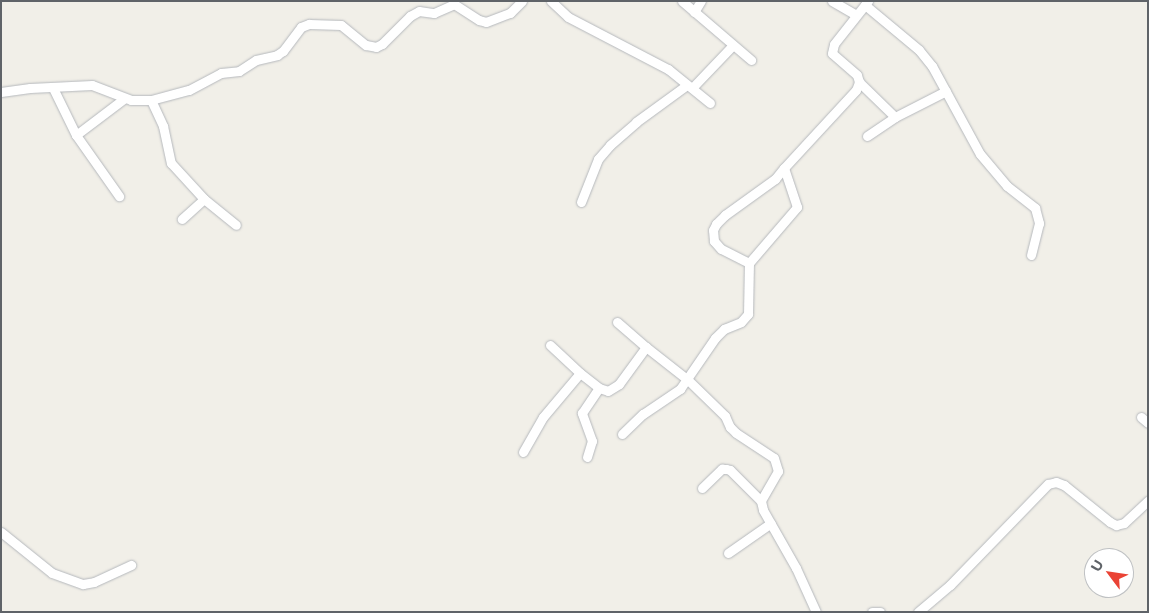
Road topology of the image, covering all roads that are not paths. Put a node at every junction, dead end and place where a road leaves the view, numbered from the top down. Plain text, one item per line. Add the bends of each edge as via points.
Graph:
1 (522, 1) edge
2 (552, 1) edge
3 (682, 1) edge
4 (701, 1) edge
5 (832, 1) edge
6 (866, 3) edge
7 (694, 12) junction
8 (856, 15) junction
9 (733, 45) junction
10 (752, 60) dead end
11 (859, 82) junction
12 (689, 86) junction
13 (53, 88) junction
14 (946, 91) junction
15 (1, 92) edge
16 (125, 98) junction
17 (151, 100) junction
18 (710, 103) dead end
19 (894, 117) junction
20 (76, 135) junction
21 (867, 136) dead end
22 (784, 168) junction
23 (119, 196) dead end
24 (204, 199) junction
25 (581, 202) dead end
26 (182, 219) dead end
27 (236, 225) dead end
28 (1031, 255) dead end
29 (749, 263) junction
30 (616, 322) dead end
31 (550, 345) dead end
32 (646, 347) junction
33 (580, 373) junction
34 (688, 380) junction
35 (599, 388) junction
36 (622, 434) dead end
37 (524, 452) dead end
38 (587, 456) dead end
39 (702, 488) dead end
40 (762, 501) junction
41 (1148, 501) edge
42 (771, 523) junction
43 (1, 532) edge
44 (728, 553) dead end
45 (131, 565) dead end
46 (816, 612) edge
47 (872, 612) edge
48 (880, 612) edge
49 (918, 612) edge

1 - 17 street via 510,13 486,22 454,4 434,13 419,11 376,47 366,44 341,25 310,24 301,27 277,55 256,60 239,71 221,73 190,90
2 - 12 street via 568,17 668,69
3 - 7 street
4 - 7 street
5 - 8 street
6 - 8 street
6 - 14 street via 920,50
7 - 9 street
8 - 11 street via 834,44 832,53 856,75
9 - 10 street
9 - 12 street
11 - 19 street
11 - 22 street via 856,90
12 - 18 street
12 - 25 street via 636,122 610,145 598,159
13 - 15 street
13 - 16 street via 98,85
13 - 20 street
14 - 19 street
14 - 28 street via 980,154 1007,186 1035,208 1039,223
16 - 17 street
16 - 20 street
17 - 24 street via 163,126 171,163
19 - 21 street
20 - 23 street
22 - 29 street via 797,208
22 - 29 street via 775,179 725,215 713,230 714,241 721,249
24 - 26 street
24 - 27 street
29 - 34 street via 749,305 745,318 715,338
30 - 32 street
31 - 33 street
32 - 34 street
32 - 35 street via 613,390
33 - 35 street
33 - 37 street via 543,417
34 - 36 street
34 - 40 street via 725,416 736,433 774,458 778,471
35 - 38 street via 582,413 592,441
39 - 40 street via 726,469
40 - 42 street
41 - 49 street via 1124,523 1116,525 1064,485 1048,484 950,585
42 - 44 street
42 - 46 street
43 - 45 street via 52,573 83,584
47 - 48 street

